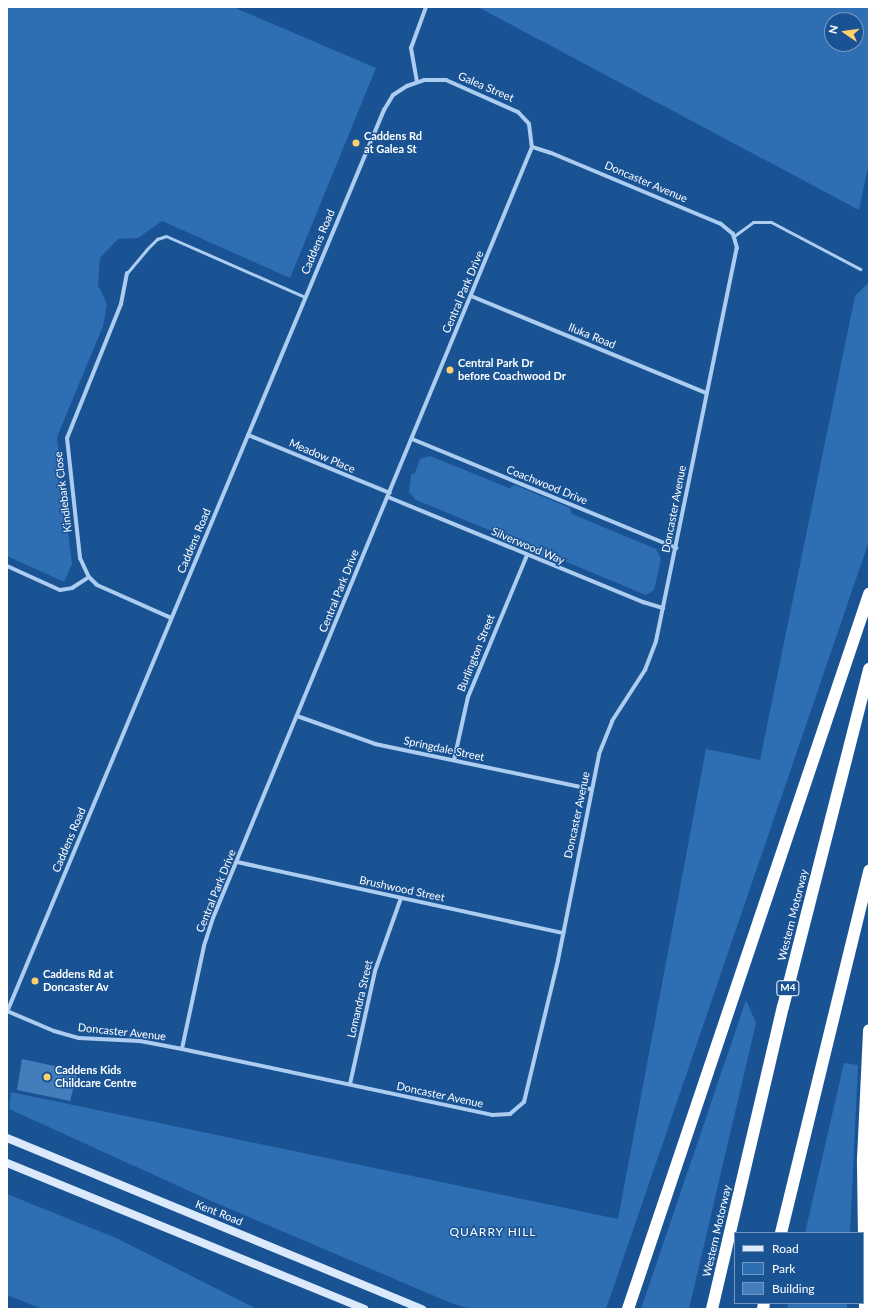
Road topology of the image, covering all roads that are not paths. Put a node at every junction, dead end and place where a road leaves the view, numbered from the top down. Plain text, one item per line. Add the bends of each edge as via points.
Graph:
1 (426, 7) edge
2 (417, 82) junction
3 (407, 86) joint
4 (532, 147) junction
5 (734, 236) junction
6 (860, 269) dead end
7 (127, 273) joint
8 (471, 296) junction
9 (305, 297) junction
10 (706, 393) junction
11 (248, 435) junction
12 (412, 439) junction
13 (389, 495) junction
14 (676, 548) junction
15 (527, 555) junction
16 (7, 566) edge
17 (89, 577) junction
18 (869, 594) edge
19 (663, 608) junction
20 (171, 618) junction
21 (869, 669) edge
22 (297, 716) junction
23 (454, 760) junction
24 (590, 789) junction
25 (237, 862) junction
26 (869, 871) edge
27 (401, 898) junction
28 (563, 932) junction
29 (7, 1011) edge
30 (869, 1030) edge
31 (182, 1049) junction
32 (350, 1084) junction
33 (7, 1138) edge
34 (7, 1163) edge
35 (781, 1232) edge
36 (864, 1232) edge
37 (864, 1234) edge
38 (632, 1294) junction
39 (356, 1308) edge
40 (364, 1309) edge
41 (422, 1309) edge
42 (624, 1309) edge
43 (628, 1309) edge
44 (712, 1309) edge
45 (865, 1309) edge

1 - 2 street via 411,48
2 - 3 street, Galea Street
2 - 4 street, Galea Street via 446,80 514,108 529,124
3 - 9 street, Caddens Road via 394,95 384,110
4 - 5 street, Doncaster Avenue via 716,221
4 - 8 street, Central Park Drive
5 - 6 lane via 753,222 771,222
5 - 10 street, Doncaster Avenue via 736,254
7 - 9 lane via 146,250 166,236
7 - 17 street, Kindlebark Close via 121,304 67,438 80,558
8 - 10 street, Iluka Road
8 - 12 street, Central Park Drive
9 - 11 street, Caddens Road
10 - 14 street, Doncaster Avenue
11 - 13 street, Meadow Place
11 - 20 street, Caddens Road
12 - 13 street, Central Park Drive
12 - 14 street, Coachwood Drive
13 - 15 street, Silverwood Way
13 - 22 street, Central Park Drive
14 - 19 street, Doncaster Avenue
15 - 19 street, Silverwood Way
15 - 23 street, Burlington Street via 469,692
16 - 17 street via 60,590 72,588
17 - 20 street, Kindlebark Close via 102,588
18 - 38 highway
19 - 24 street, Doncaster Avenue via 652,654 607,731
20 - 29 street, Caddens Road
21 - 44 highway, Western Motorway / M4 via 783,1007
22 - 23 street, Springdale Street via 363,741
22 - 25 street, Central Park Drive
23 - 24 street, Springdale Street
24 - 28 street, Doncaster Avenue
25 - 27 street, Brushwood Street
25 - 31 street, Central Park Drive via 206,936
26 - 35 highway
27 - 28 street, Brushwood Street
27 - 32 street, Lomandra Street via 375,971
28 - 32 street, Doncaster Avenue via 528,1091 524,1102 515,1111 504,1116 494,1116
29 - 31 street, Doncaster Avenue via 54,1031 79,1038 140,1041
30 - 36 highway via 863,1159
31 - 32 street, Doncaster Avenue
33 - 41 main road, Kent Road
34 - 39 main road
37 - 45 highway
38 - 42 highway
38 - 43 highway
39 - 40 main road

